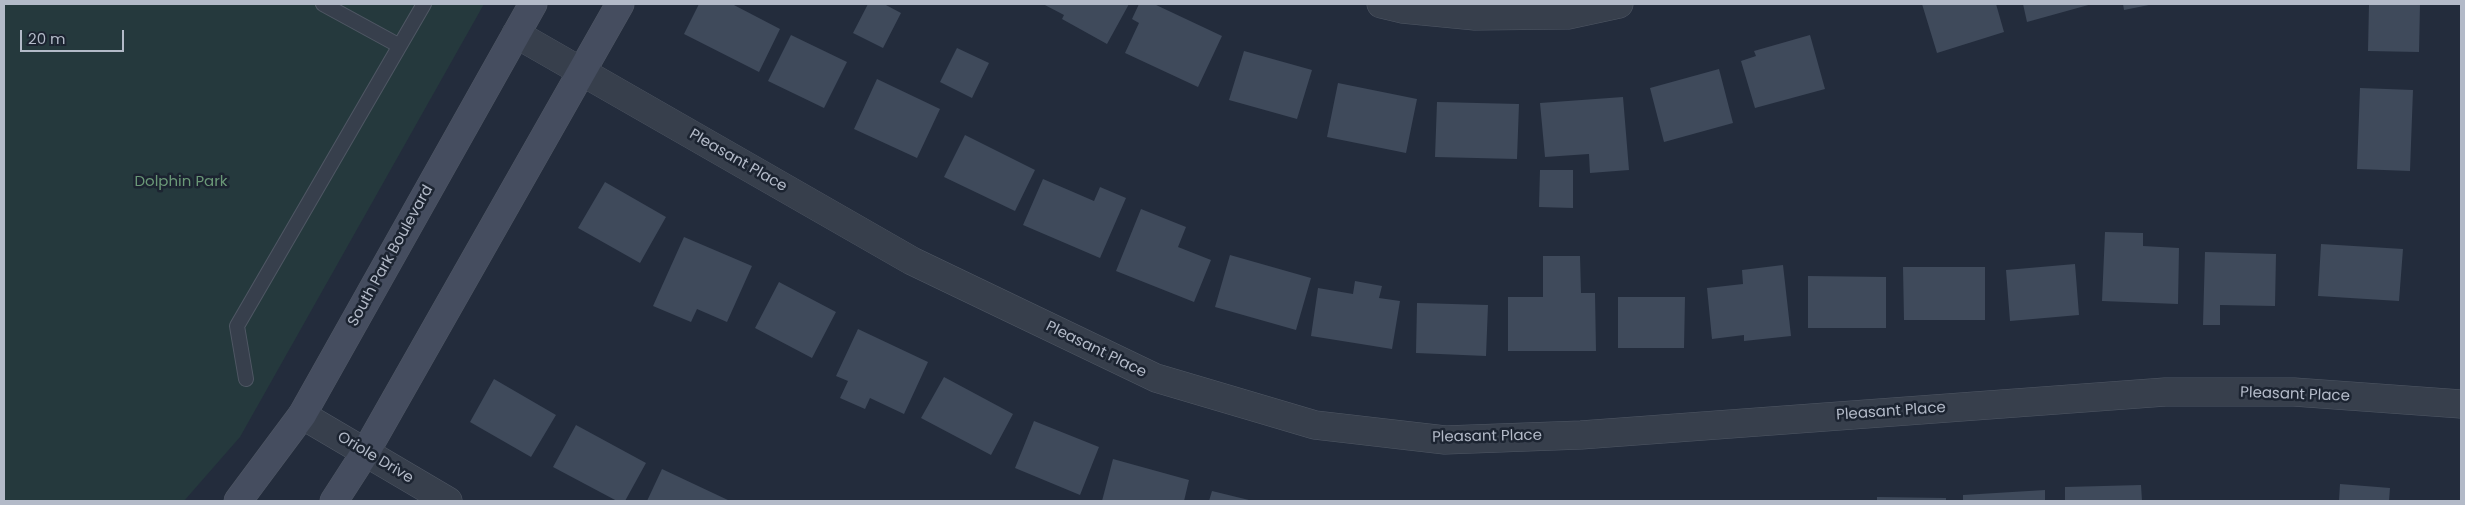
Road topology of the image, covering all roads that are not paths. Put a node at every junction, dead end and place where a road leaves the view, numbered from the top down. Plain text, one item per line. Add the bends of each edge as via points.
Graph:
1 (323, 4) edge
2 (424, 4) edge
3 (533, 4) edge
4 (620, 4) edge
5 (1381, 4) edge
6 (1619, 4) edge
7 (516, 34) junction
8 (398, 45) junction
9 (582, 72) junction
10 (246, 379) dead end
11 (2461, 404) edge
12 (302, 415) junction
13 (366, 452) junction
14 (238, 501) edge
15 (334, 501) edge
16 (448, 501) edge

1 - 8 lane
2 - 8 lane
3 - 7 street, South Park Boulevard
4 - 9 street
5 - 6 street via 1475,16 1568,15
7 - 9 street, Pleasant Place
7 - 12 street, South Park Boulevard
8 - 10 lane via 237,326
9 - 11 street, Pleasant Place via 920,265 1156,378 1315,425 1445,440 1581,435 2165,392 2294,392
9 - 13 street
12 - 13 street, Oriole Drive
12 - 14 street, South Park Boulevard
13 - 15 street
13 - 16 street, Oriole Drive

